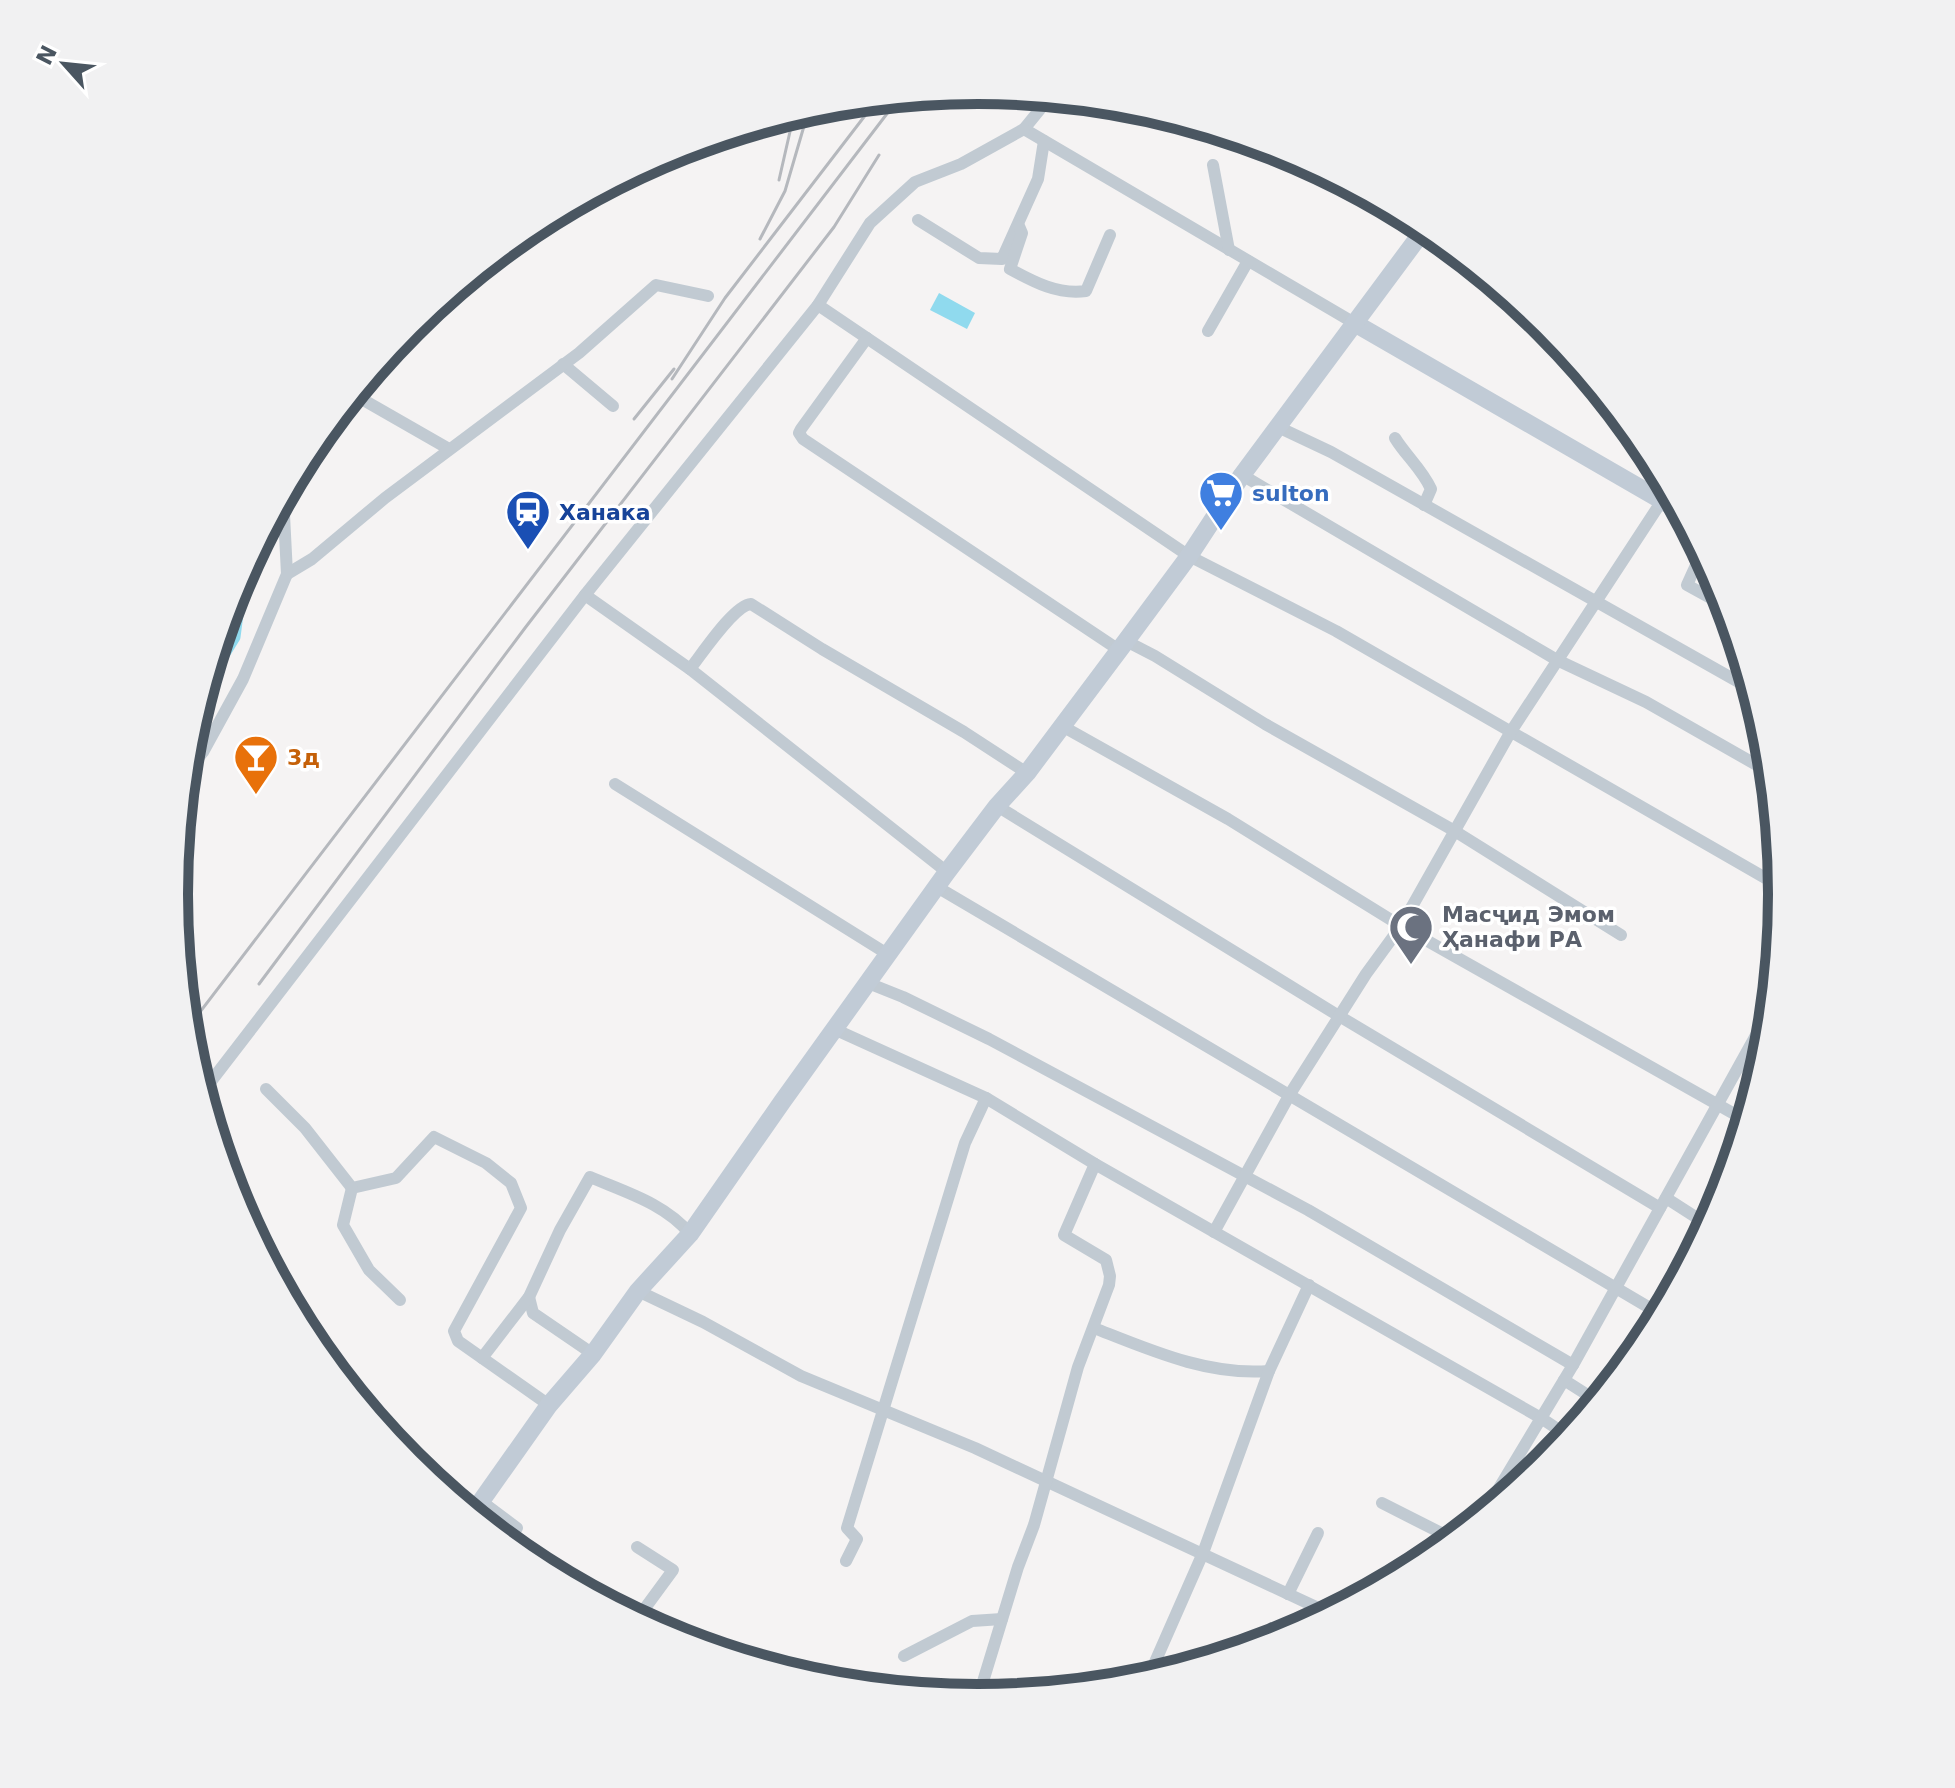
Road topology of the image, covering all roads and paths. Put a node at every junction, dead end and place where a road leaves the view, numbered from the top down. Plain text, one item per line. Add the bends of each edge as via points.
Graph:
1 (1042, 107) edge
2 (1024, 129) junction
3 (1044, 141) junction
4 (1213, 165) dead end
5 (918, 220) dead end
6 (1018, 223) junction
7 (1110, 235) dead end
8 (1418, 238) edge
9 (1229, 250) junction
10 (1248, 261) junction
11 (708, 296) dead end
12 (818, 305) junction
13 (1356, 324) junction
14 (1208, 331) dead end
15 (867, 338) junction
16 (563, 364) junction
17 (362, 400) edge
18 (613, 406) dead end
19 (1278, 427) junction
20 (1395, 438) dead end
21 (449, 449) junction
22 (1242, 475) junction
23 (1656, 489) edge
24 (1663, 500) edge
25 (1424, 505) junction
26 (284, 516) edge
27 (1189, 556) junction
28 (1696, 566) edge
29 (287, 574) junction
30 (585, 595) junction
31 (1709, 597) edge
32 (1596, 602) junction
33 (1122, 646) junction
34 (1557, 660) junction
35 (690, 669) junction
36 (1739, 682) edge
37 (1062, 726) junction
38 (1510, 733) junction
39 (200, 755) edge
40 (1756, 765) edge
41 (1027, 773) junction
42 (615, 784) dead end
43 (997, 806) junction
44 (1453, 830) junction
45 (942, 879) junction
46 (1767, 879) edge
47 (1401, 926) junction
48 (1621, 935) dead end
49 (889, 955) junction
50 (868, 983) junction
51 (1339, 1016) junction
52 (834, 1029) junction
53 (1754, 1039) edge
54 (210, 1082) edge
55 (266, 1089) dead end
56 (1290, 1094) junction
57 (986, 1098) junction
58 (1717, 1104) junction
59 (1736, 1115) edge
60 (1095, 1164) junction
61 (1246, 1176) junction
62 (352, 1188) junction
63 (1663, 1203) junction
64 (1697, 1219) edge
65 (1214, 1232) junction
66 (690, 1234) junction
67 (1309, 1285) junction
68 (1616, 1287) junction
69 (638, 1291) junction
70 (529, 1297) junction
71 (400, 1300) dead end
72 (1650, 1308) edge
73 (1094, 1328) junction
74 (593, 1354) junction
75 (482, 1358) junction
76 (1573, 1365) junction
77 (1269, 1371) junction
78 (1564, 1380) junction
79 (1588, 1395) edge
80 (549, 1405) junction
81 (882, 1409) junction
82 (1541, 1418) junction
83 (1558, 1429) edge
84 (1045, 1482) junction
85 (1500, 1486) edge
86 (1382, 1503) dead end
87 (477, 1505) edge
88 (487, 1512) edge
89 (513, 1533) edge
90 (1318, 1533) dead end
91 (1441, 1533) edge
92 (637, 1547) dead end
93 (1203, 1553) junction
94 (846, 1561) dead end
95 (1288, 1594) junction
96 (1317, 1607) edge
97 (644, 1610) edge
98 (1002, 1619) junction
99 (904, 1656) dead end
100 (1154, 1664) edge
101 (982, 1684) edge

1 - 2 street
2 - 3 street
2 - 12 street via 915,182 870,223
3 - 6 street via 1038,179
3 - 9 street
4 - 9 street
5 - 6 street via 979,258 1002,259
6 - 7 street via 1022,233 1010,269 1042,286 1074,293 1086,291
8 - 13 street
9 - 10 street
10 - 13 street
10 - 14 street
11 - 16 street via 656,285
12 - 15 street
12 - 30 street
13 - 19 street
13 - 23 street
15 - 27 street
15 - 33 street via 801,429 803,439
16 - 18 street
16 - 21 street
17 - 21 street
19 - 22 street
19 - 25 street
20 - 25 street via 1431,489
21 - 29 street
22 - 27 street
22 - 34 street
24 - 32 street
25 - 32 street
26 - 29 street
27 - 33 street
27 - 38 street via 1336,631
28 - 31 street via 1687,585
29 - 39 street via 243,679
30 - 35 street
30 - 54 street
32 - 34 street
32 - 36 street
33 - 37 street
33 - 44 street via 1155,656
34 - 38 street
34 - 40 street via 1646,702
35 - 41 street via 732,617 751,604
35 - 45 street
37 - 41 street
37 - 47 street via 1228,819
38 - 44 street
38 - 46 street
41 - 43 street
42 - 49 street
43 - 45 street
43 - 51 street
44 - 47 street
44 - 48 street
45 - 49 street
45 - 56 street
47 - 51 street
47 - 58 street
49 - 50 street
50 - 52 street
50 - 61 street via 989,1039
51 - 56 street
51 - 63 street
52 - 57 street
52 - 66 street
53 - 58 street
55 - 62 street
56 - 61 street
56 - 68 street
57 - 60 street
57 - 81 street via 965,1143
58 - 59 street
58 - 63 street
60 - 65 street
60 - 73 street via 1064,1235 1109,1265 1109,1285
61 - 65 street
61 - 76 street
62 - 71 street via 343,1225 369,1270
62 - 75 street via 396,1178 434,1137 486,1163 511,1183 521,1208 454,1331 458,1341
63 - 64 street
63 - 68 street
65 - 67 street
66 - 69 street
66 - 70 street via 678,1219 590,1177
67 - 77 street
67 - 82 street
68 - 72 street
68 - 76 street
69 - 74 street
69 - 81 street via 801,1376
70 - 74 street via 533,1313
70 - 75 street
73 - 77 street via 1178,1360 1234,1373
73 - 84 street
74 - 80 street
75 - 80 street
76 - 78 street
77 - 93 street
78 - 79 street
78 - 82 street
80 - 87 street
81 - 84 street
81 - 94 street via 847,1528 857,1539
82 - 83 street
82 - 85 street
84 - 93 street
84 - 98 street
86 - 91 street
88 - 89 street via 517,1528
90 - 95 street
92 - 97 street via 673,1570
93 - 95 street
93 - 100 street
95 - 96 street
98 - 99 street via 972,1621
98 - 101 street

